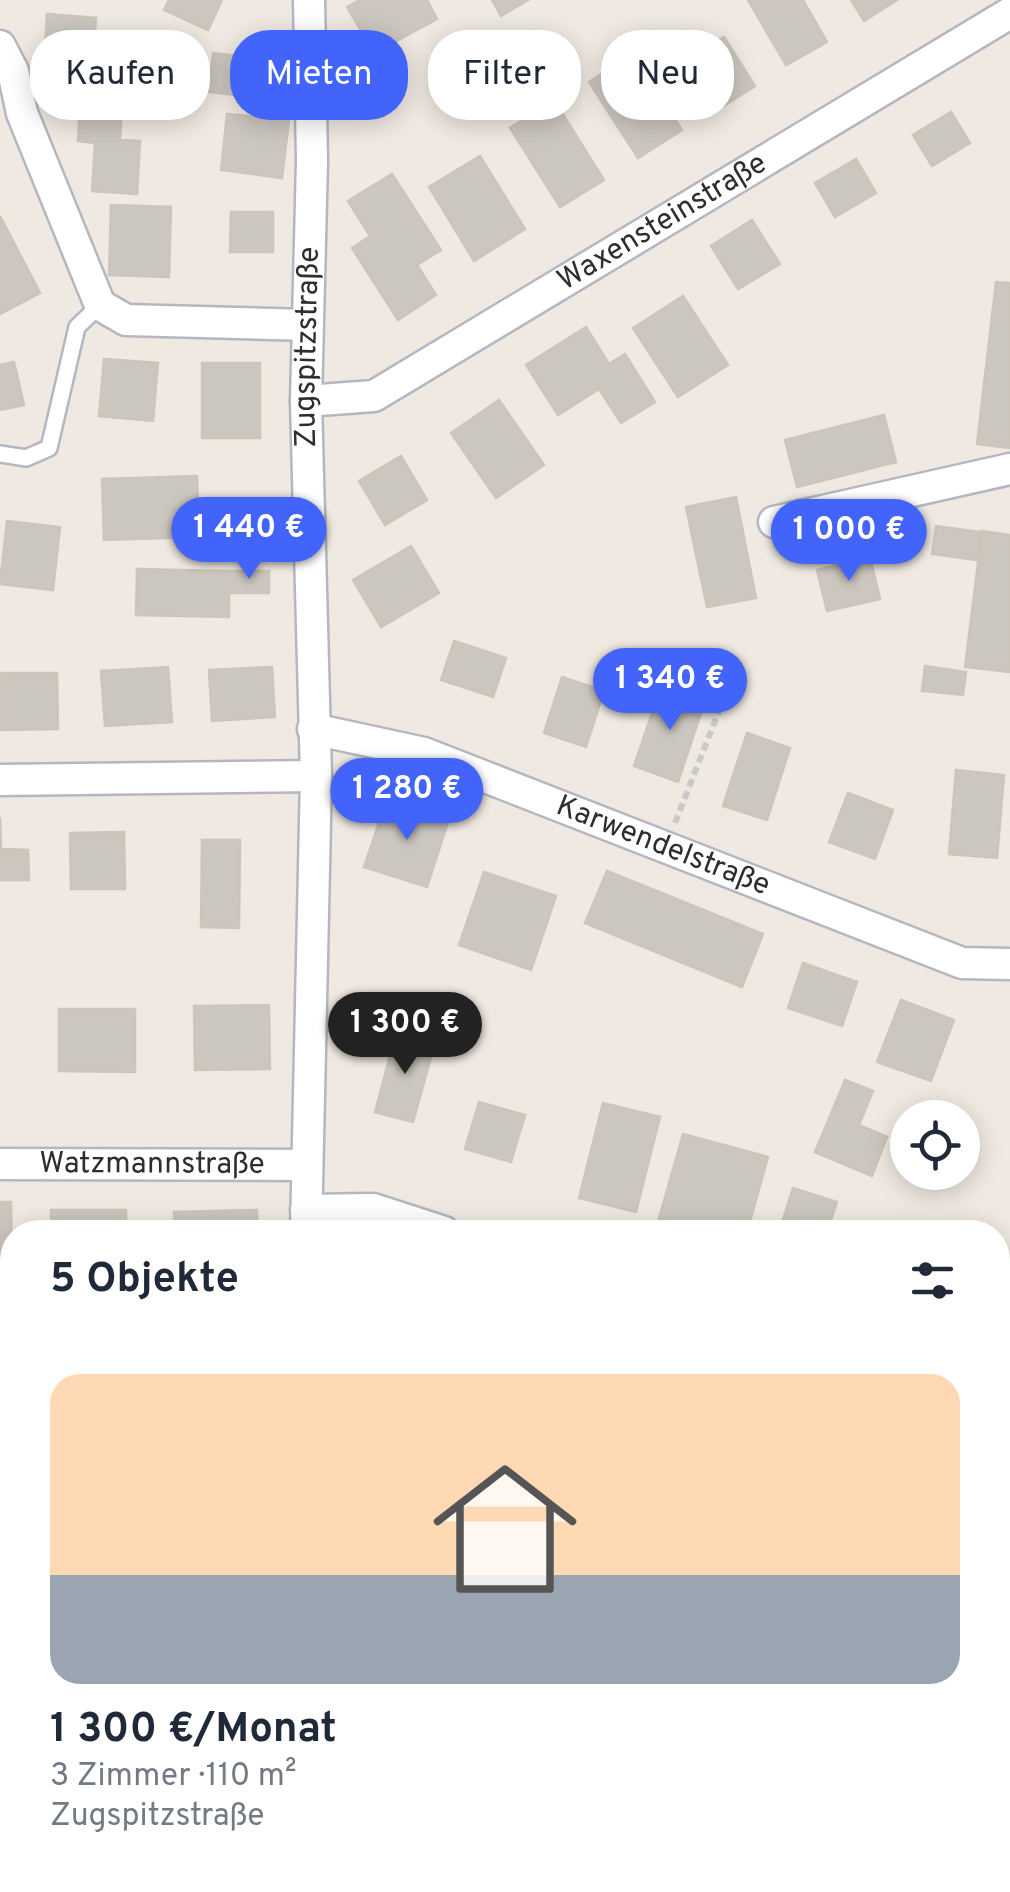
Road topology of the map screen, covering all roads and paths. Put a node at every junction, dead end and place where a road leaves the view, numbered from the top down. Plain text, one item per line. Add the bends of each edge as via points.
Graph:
1 (309, 0) edge
2 (1010, 13) edge
3 (0, 46) edge
4 (100, 305) junction
5 (307, 325) junction
6 (306, 401) junction
7 (0, 454) edge
8 (1010, 469) edge
9 (774, 522) dead end
10 (722, 703) dead end
11 (313, 729) junction
12 (316, 776) junction
13 (0, 780) edge
14 (665, 847) junction
15 (1010, 964) edge
16 (0, 1164) edge
17 (307, 1165) junction
18 (306, 1220) edge
19 (312, 1220) edge
20 (406, 1220) edge

1 - 5 street, Zugspitzstraße
2 - 6 street, Waxensteinstraße via 374,396
3 - 4 street
4 - 5 street via 126,320
4 - 7 lane via 77,327 49,448 26,458
5 - 6 street, Zugspitzstraße
6 - 11 street, Zugspitzstraße
8 - 9 street
10 - 14 path
11 - 12 street, Zugspitzstraße
11 - 14 street, Karwendelstraße via 424,753
12 - 13 street
12 - 17 street, Zugspitzstraße
14 - 15 street, Karwendelstraße via 962,963
16 - 17 street, Watzmannstraße
17 - 18 street, Zugspitzstraße
19 - 20 street via 372,1209

